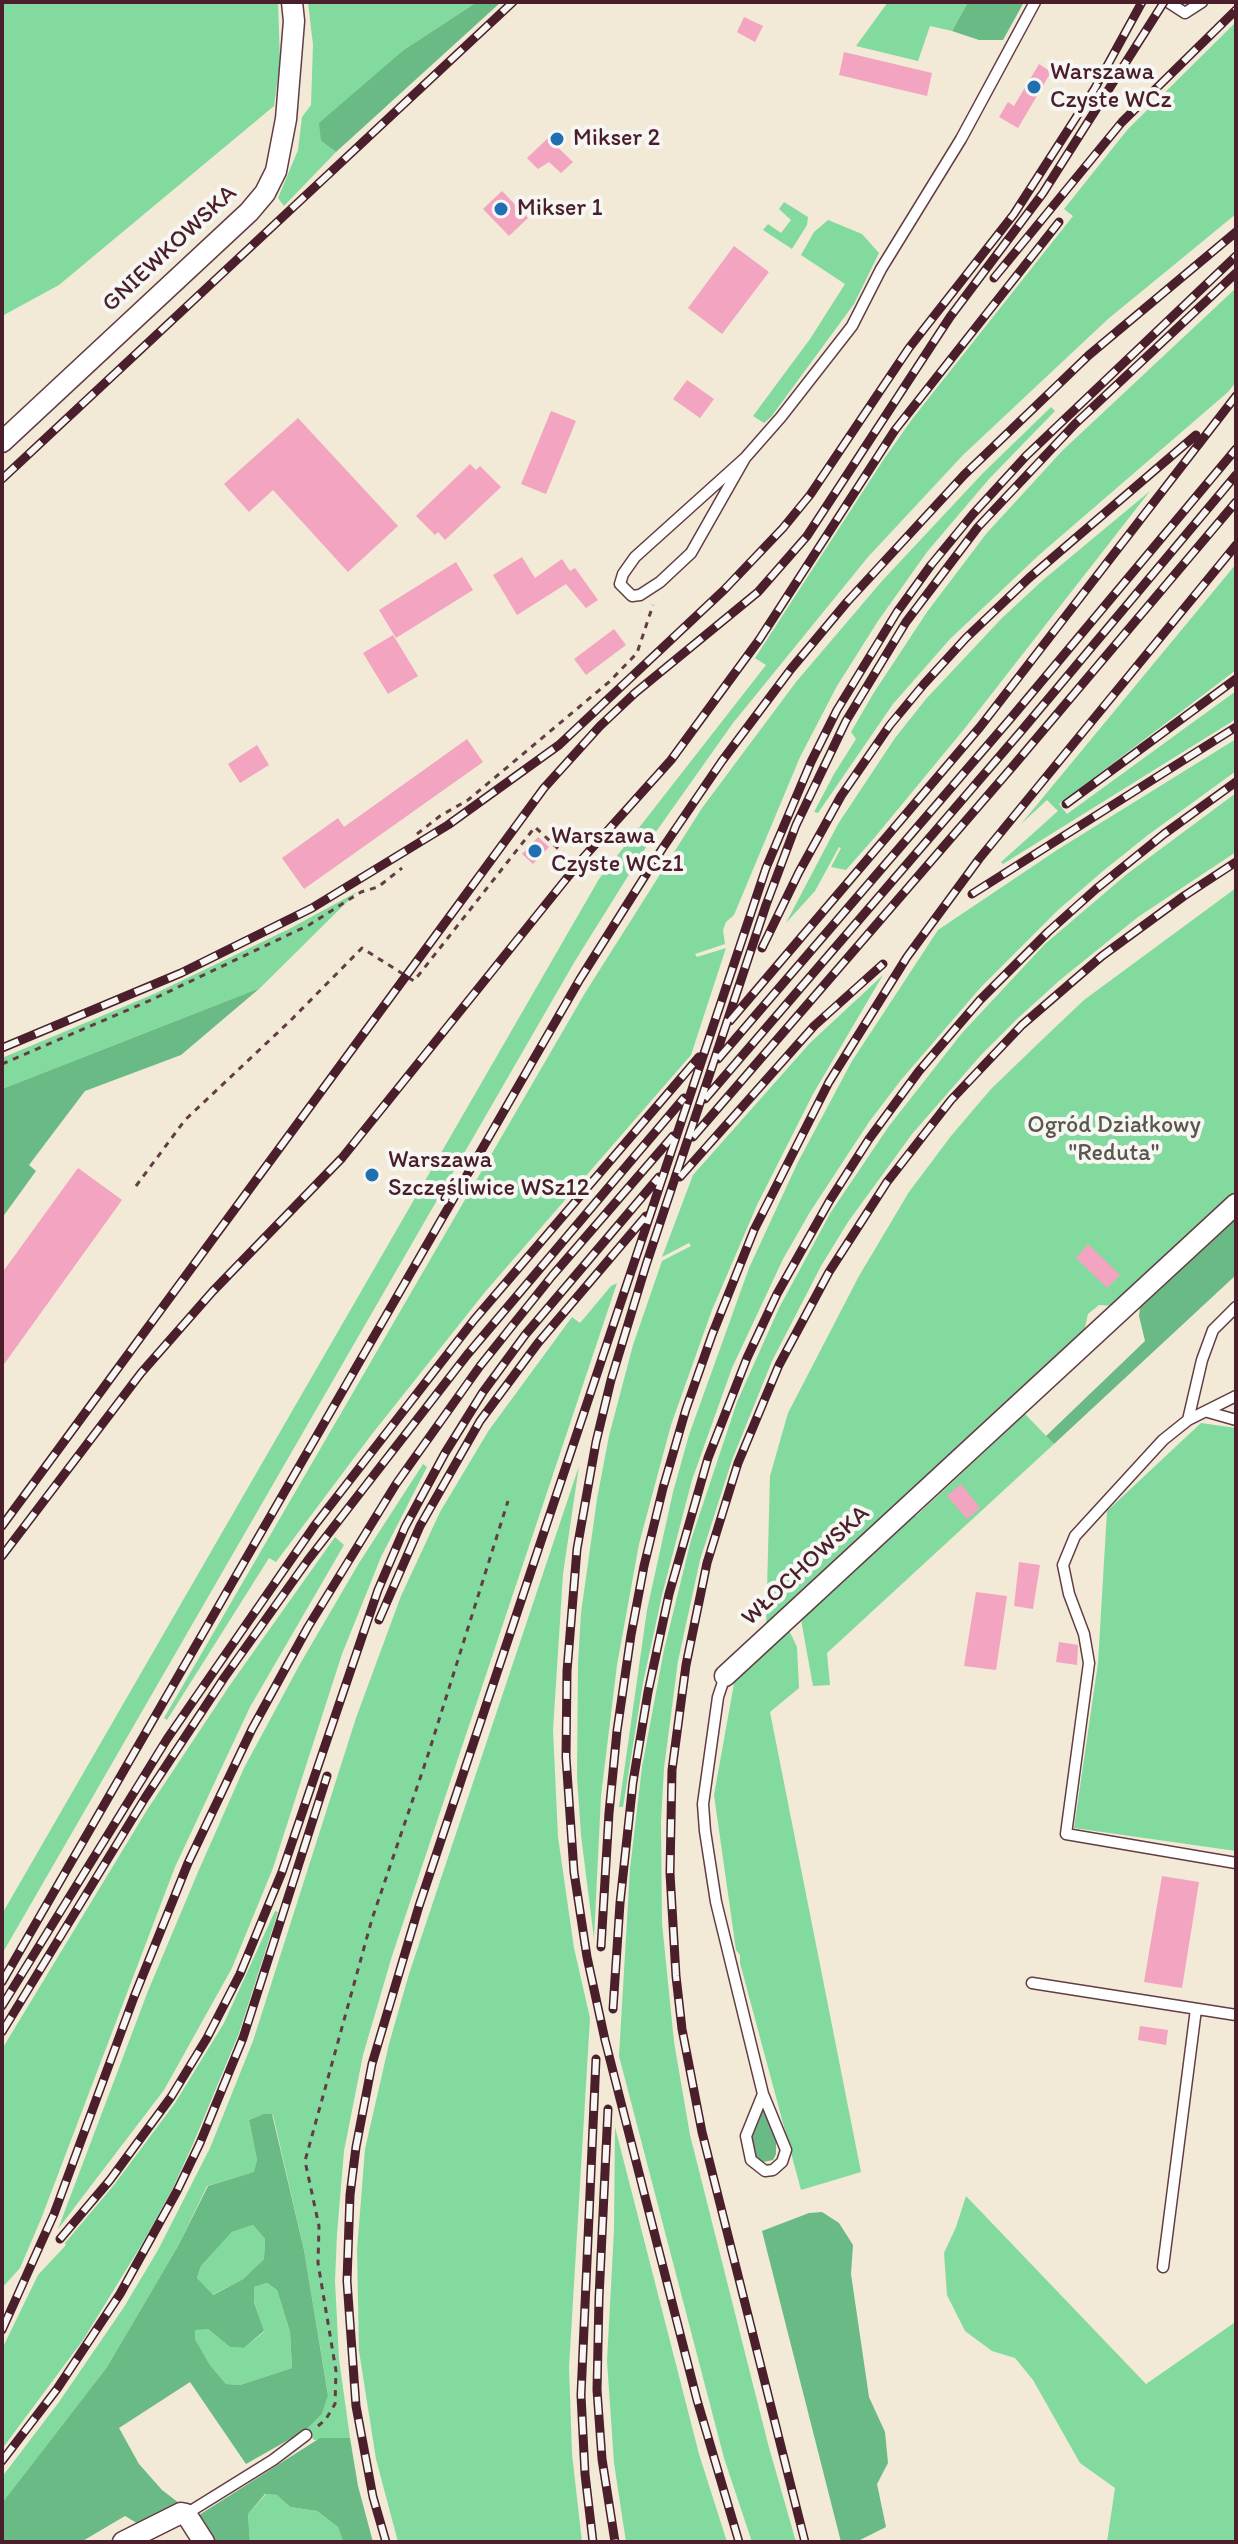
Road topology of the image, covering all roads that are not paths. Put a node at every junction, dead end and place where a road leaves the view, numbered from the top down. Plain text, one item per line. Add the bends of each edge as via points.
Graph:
1 (292, 2) edge
2 (1035, 2) edge
3 (1168, 2) edge
4 (1202, 2) edge
5 (2, 442) edge
6 (745, 458) junction
7 (1236, 1204) edge
8 (1236, 1307) edge
9 (1236, 1396) edge
10 (1208, 1412) junction
11 (1188, 1420) junction
12 (1236, 1420) edge
13 (725, 1676) joint
14 (1236, 1863) edge
15 (1032, 1983) dead end
16 (1196, 2009) junction
17 (1236, 2015) edge
18 (763, 2094) junction
19 (1163, 2267) dead end
20 (306, 2435) road end
21 (186, 2514) junction
22 (123, 2542) edge
23 (204, 2542) edge

1 - 5 street, GNIEWKOWSKA via 286,119 276,171 265,193
2 - 6 lane via 852,326
3 - 4 lane via 1185,13
6 - 6 lane via 691,553 660,582 632,596 620,584 635,557
7 - 13 street, WŁOCHOWSKA
8 - 11 lane via 1213,1330
9 - 10 lane
10 - 11 lane
10 - 12 lane
11 - 14 lane via 1075,1536 1063,1565 1089,1663 1066,1834
13 - 18 lane, WŁOCHOWSKA via 703,1804 705,1831 716,1902
15 - 16 lane
16 - 17 lane
16 - 19 lane
18 - 18 lane, WŁOCHOWSKA via 786,2150 782,2162 765,2171 751,2160 746,2136
20 - 21 lane
21 - 22 street
21 - 23 street

